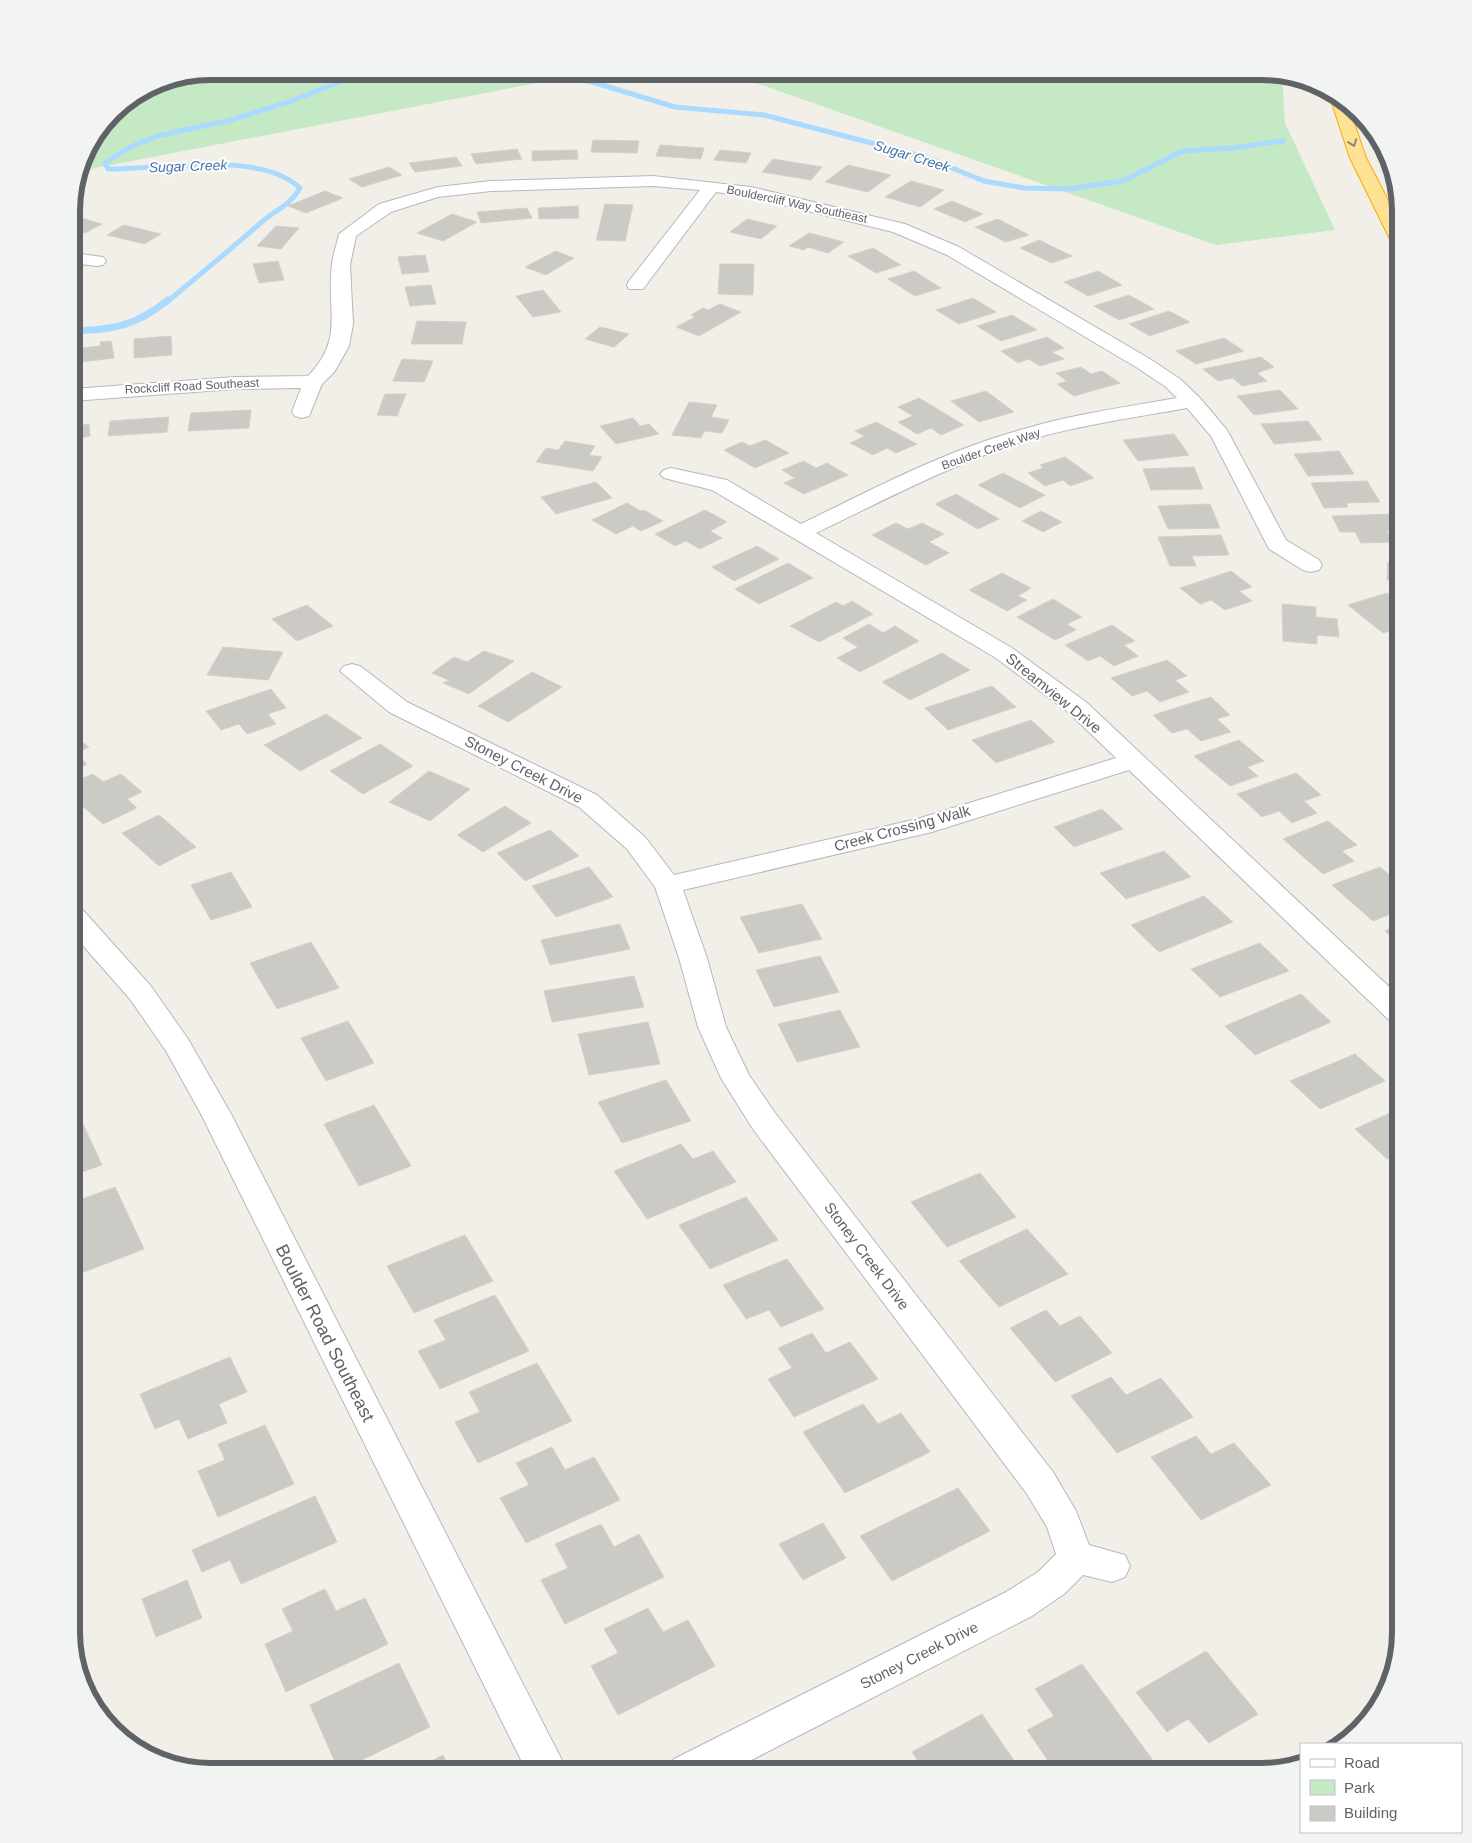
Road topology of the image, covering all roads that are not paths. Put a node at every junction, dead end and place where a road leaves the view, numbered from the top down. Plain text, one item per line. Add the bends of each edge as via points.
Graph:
1 (1341, 107) edge
2 (712, 186) junction
3 (1392, 225) edge
4 (80, 259) edge
5 (97, 261) dead end
6 (636, 286) dead end
7 (312, 382) junction
8 (80, 393) edge
9 (1192, 401) junction
10 (302, 412) dead end
11 (671, 474) dead end
12 (801, 532) junction
13 (1310, 565) dead end
14 (352, 671) dead end
15 (1134, 761) junction
16 (668, 885) junction
17 (80, 924) edge
18 (1392, 1006) edge
19 (1076, 1558) junction
20 (1112, 1566) dead end
21 (543, 1763) edge
22 (706, 1763) edge

1 -> 3 highway via 1358,158
2 - 6 street
2 - 7 street, Bouldercliff Way Southeast via 653,181 491,186 438,192 385,208 348,234 344,242 341,265 344,324 339,346 328,367
2 - 9 street, Bouldercliff Way Southeast via 867,219 931,241 1143,363
4 - 5 street
7 - 8 street, Rockcliff Road Southeast via 215,384
7 - 10 street, Bouldercliff Way Southeast
9 - 12 street, Boulder Creek Way via 1032,433 937,468
9 - 13 street, Bouldercliff Way Southeast via 1220,434 1277,544
11 - 12 street, Streamview Drive via 719,485
12 - 15 street, Streamview Drive via 1004,653 1077,708
14 - 16 street, Stoney Creek Drive via 398,707 588,801 636,843
15 - 16 street, Creek Crossing Walk via 923,826
15 - 18 street, Streamview Drive
16 - 19 street, Stoney Creek Drive via 712,1027 736,1078 764,1121 1040,1483 1063,1522
17 - 21 street, Boulder Road Southeast via 140,992 188,1063
19 - 20 street
19 - 22 street, Stoney Creek Drive via 1051,1583 1019,1604

